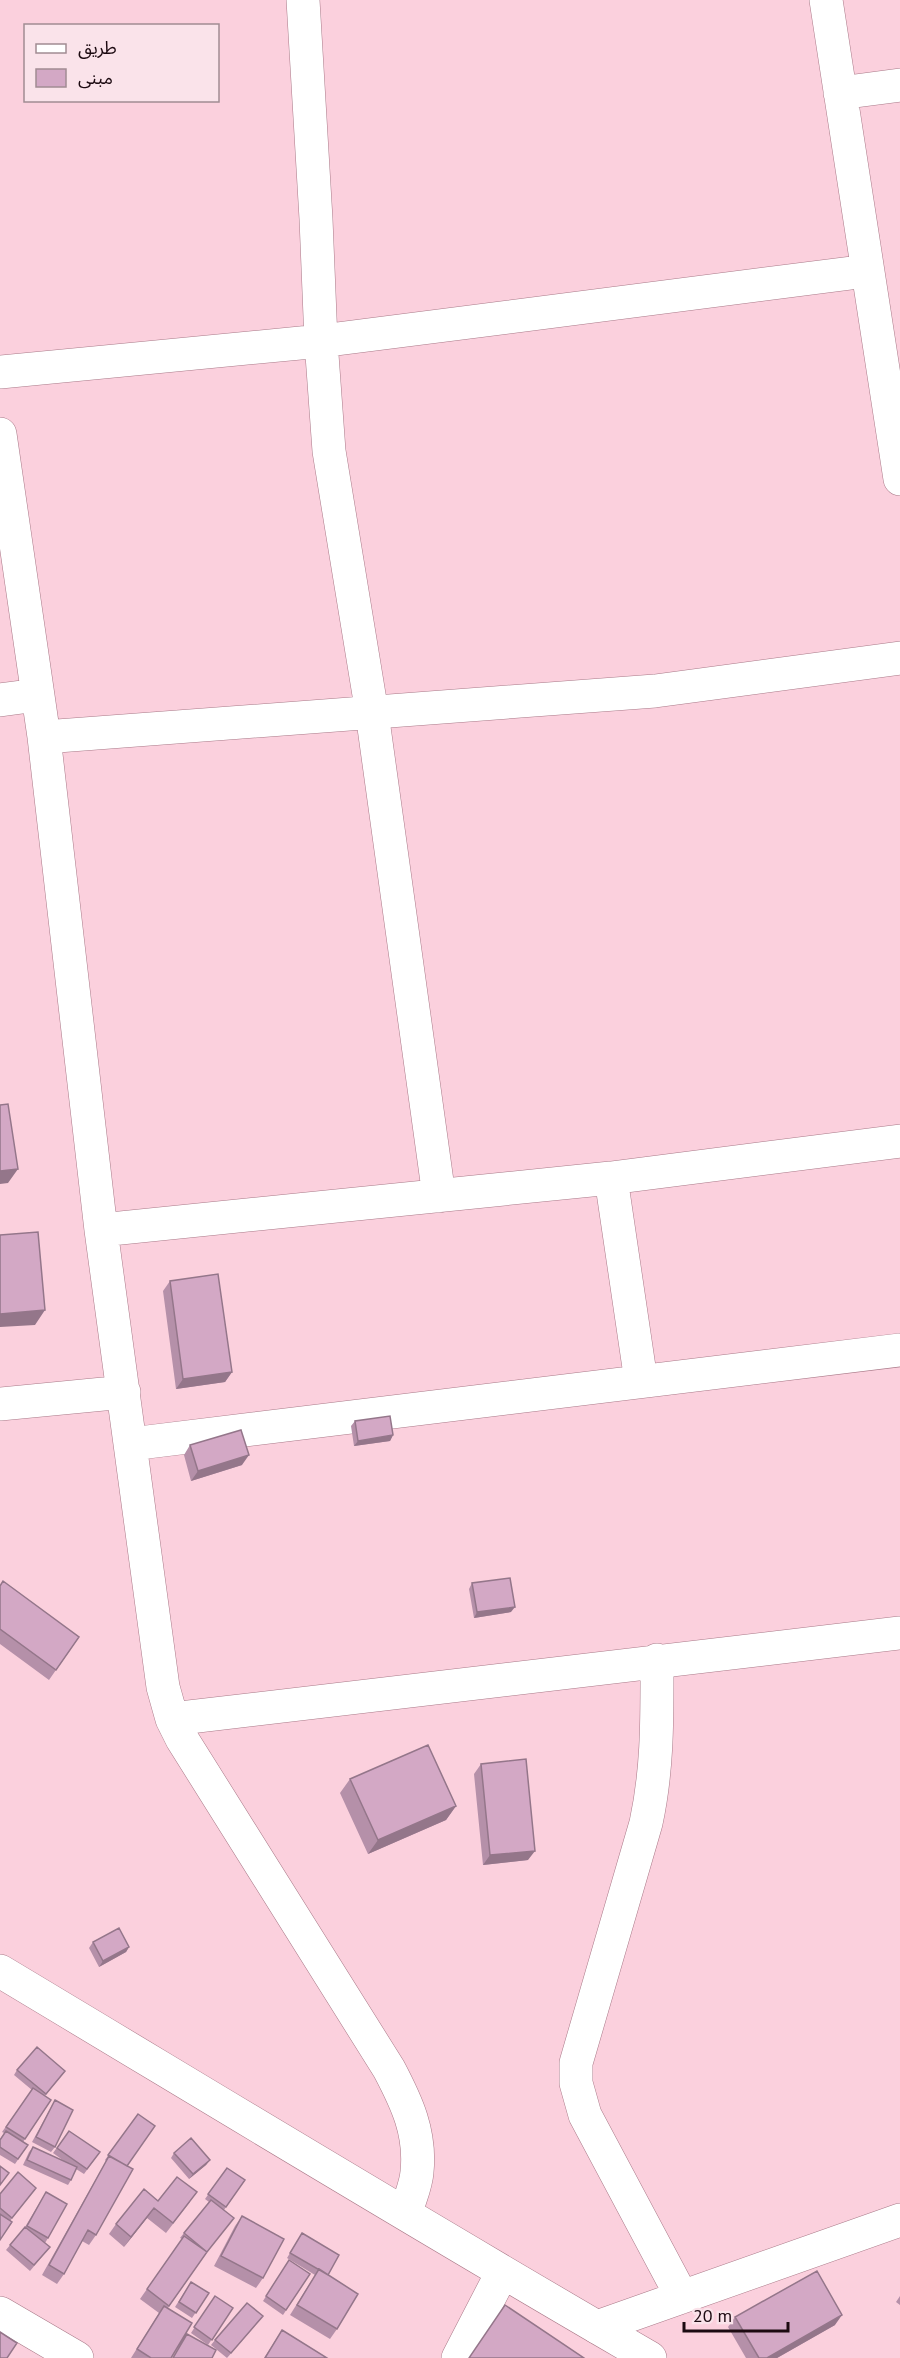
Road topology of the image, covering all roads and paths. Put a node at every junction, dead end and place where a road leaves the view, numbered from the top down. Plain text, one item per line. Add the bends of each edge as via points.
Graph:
1 (303, 0) edge
2 (826, 0) edge
3 (900, 85) edge
4 (840, 93) junction
5 (867, 271) junction
6 (888, 327) edge
7 (321, 341) junction
8 (0, 372) edge
9 (0, 434) edge
10 (900, 479) edge
11 (900, 658) edge
12 (37, 695) junction
13 (0, 700) edge
14 (372, 713) junction
15 (44, 737) junction
16 (900, 1141) edge
17 (611, 1178) junction
18 (439, 1196) junction
19 (101, 1230) junction
20 (900, 1350) edge
21 (641, 1381) junction
22 (124, 1392) junction
23 (0, 1404) edge
24 (131, 1444) junction
25 (900, 1633) edge
26 (657, 1660) junction
27 (172, 1719) junction
28 (0, 1971) edge
29 (406, 2213) junction
30 (900, 2220) edge
31 (502, 2273) junction
32 (682, 2297) junction
33 (0, 2313) edge
34 (597, 2327) junction
35 (77, 2358) edge
36 (458, 2358) edge
37 (650, 2358) edge

1 - 7 street
2 - 4 street
3 - 4 street
4 - 5 street
5 - 6 street
5 - 7 street
6 - 10 street
7 - 8 street
7 - 14 street via 329,451
9 - 12 street
11 - 14 street via 655,691
12 - 13 street
12 - 15 street
14 - 15 street
14 - 18 street
15 - 19 street
16 - 17 street
17 - 18 street
17 - 21 street
18 - 19 street
19 - 22 street
20 - 21 street
21 - 24 street
22 - 23 street
22 - 24 street
24 - 27 street via 163,1687
25 - 26 street
26 - 27 street
26 - 32 street via 653,1789 576,2063 576,2083 585,2115
27 - 29 street via 408,2104 417,2141 417,2174
28 - 29 street
29 - 31 street
30 - 32 street
31 - 34 street
31 - 36 street
32 - 34 street
33 - 35 street
34 - 37 street

